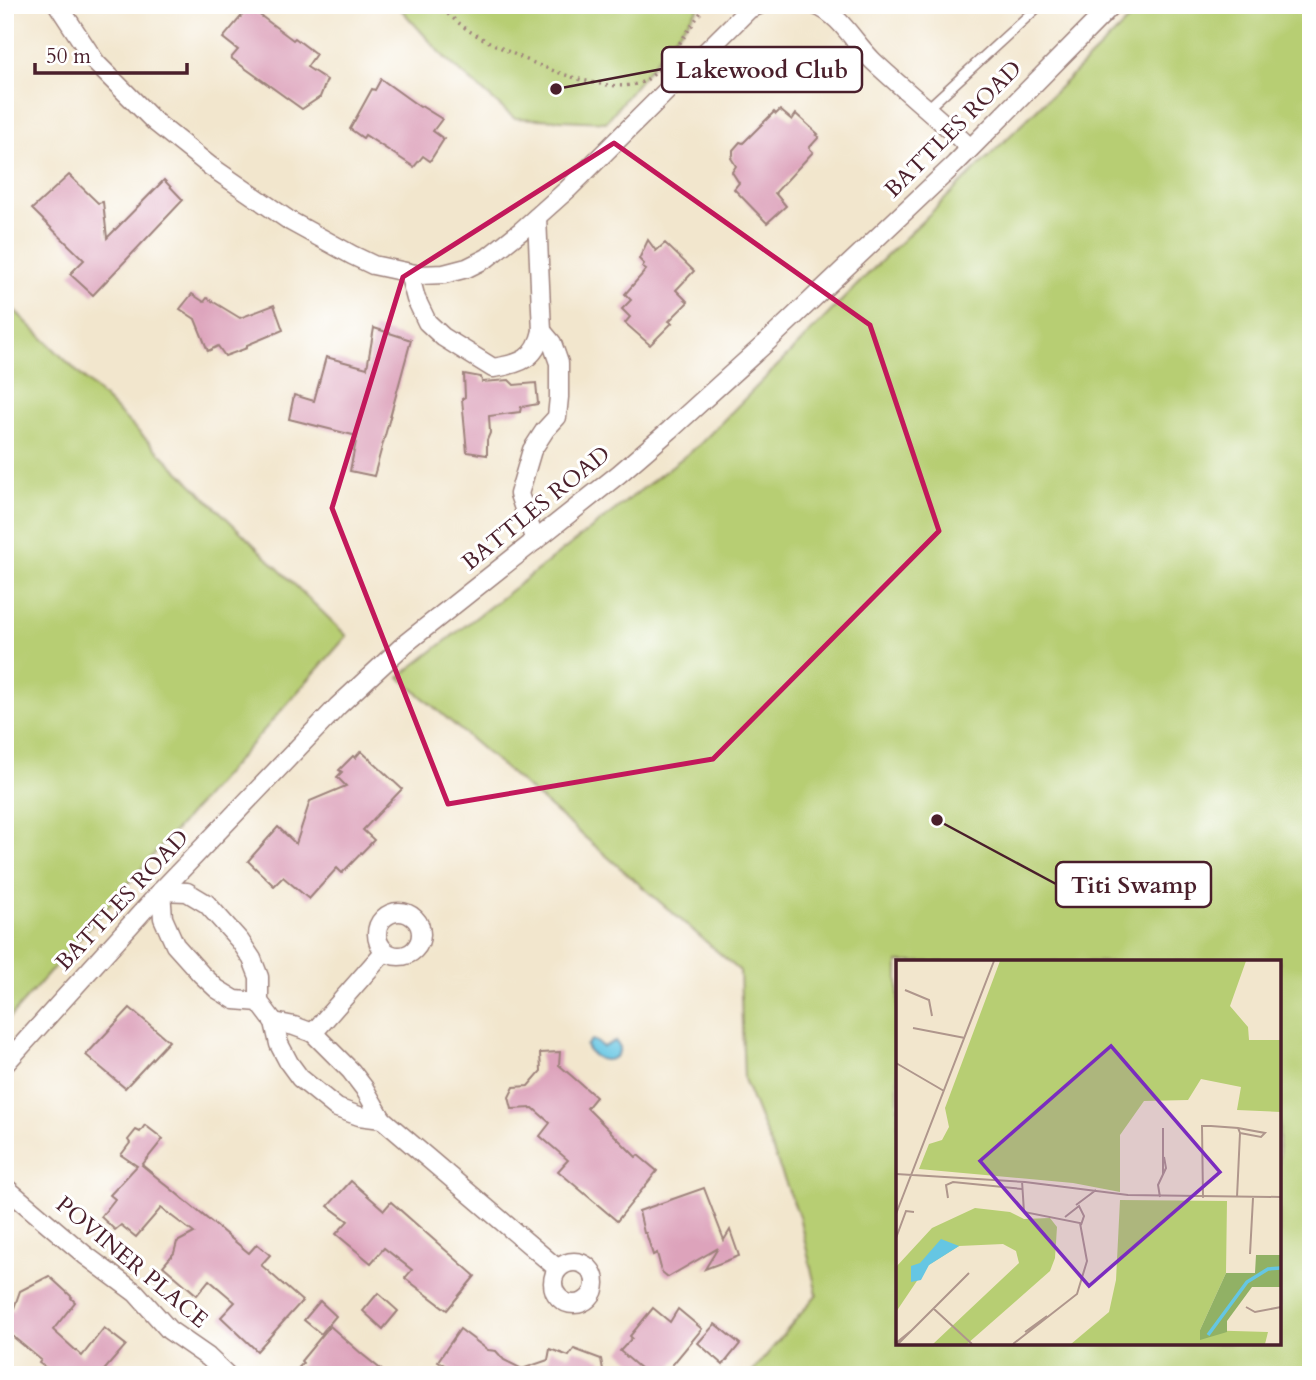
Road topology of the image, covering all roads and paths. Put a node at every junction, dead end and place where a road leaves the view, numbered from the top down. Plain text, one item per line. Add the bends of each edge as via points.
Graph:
1 (58, 5) edge
2 (437, 5) edge
3 (706, 5) edge
4 (759, 5) edge
5 (815, 5) edge
6 (1040, 5) edge
7 (1112, 5) edge
8 (928, 108) junction
9 (970, 148) junction
10 (537, 217) junction
11 (409, 273) junction
12 (542, 331) junction
13 (535, 541) junction
14 (160, 891) junction
15 (385, 951) dead end
16 (259, 1002) junction
17 (274, 1022) junction
18 (313, 1033) junction
19 (5, 1064) edge
20 (382, 1119) junction
21 (5, 1187) edge
22 (558, 1269) dead end
23 (227, 1375) edge

1 - 11 street via 96,63 155,122 210,166 289,220 352,255
2 - 3 path via 469,31 526,60 573,77 629,86 646,80 662,66
4 - 10 street via 749,9
5 - 8 street via 841,22 872,60
6 - 8 lane
7 - 9 street, BATTLES ROAD
8 - 9 street
9 - 13 street, BATTLES ROAD via 680,421
10 - 11 street via 487,258 467,268 444,274
10 - 12 street
11 - 12 street via 427,322 493,368 525,359 539,346
12 - 13 street via 559,363 559,397 557,417 533,450 519,494
13 - 14 street, BATTLES ROAD via 406,643 338,706
14 - 16 street via 163,918 175,944 192,964 235,1000
14 - 16 street via 187,892 207,904 240,941 259,978
14 - 19 street, BATTLES ROAD
15 - 18 street
16 - 17 street
17 - 18 street
17 - 20 street via 279,1044 300,1078 337,1108
18 - 20 street via 351,1071
20 - 22 street
21 - 23 street, POVINER PLACE via 136,1293 169,1330

